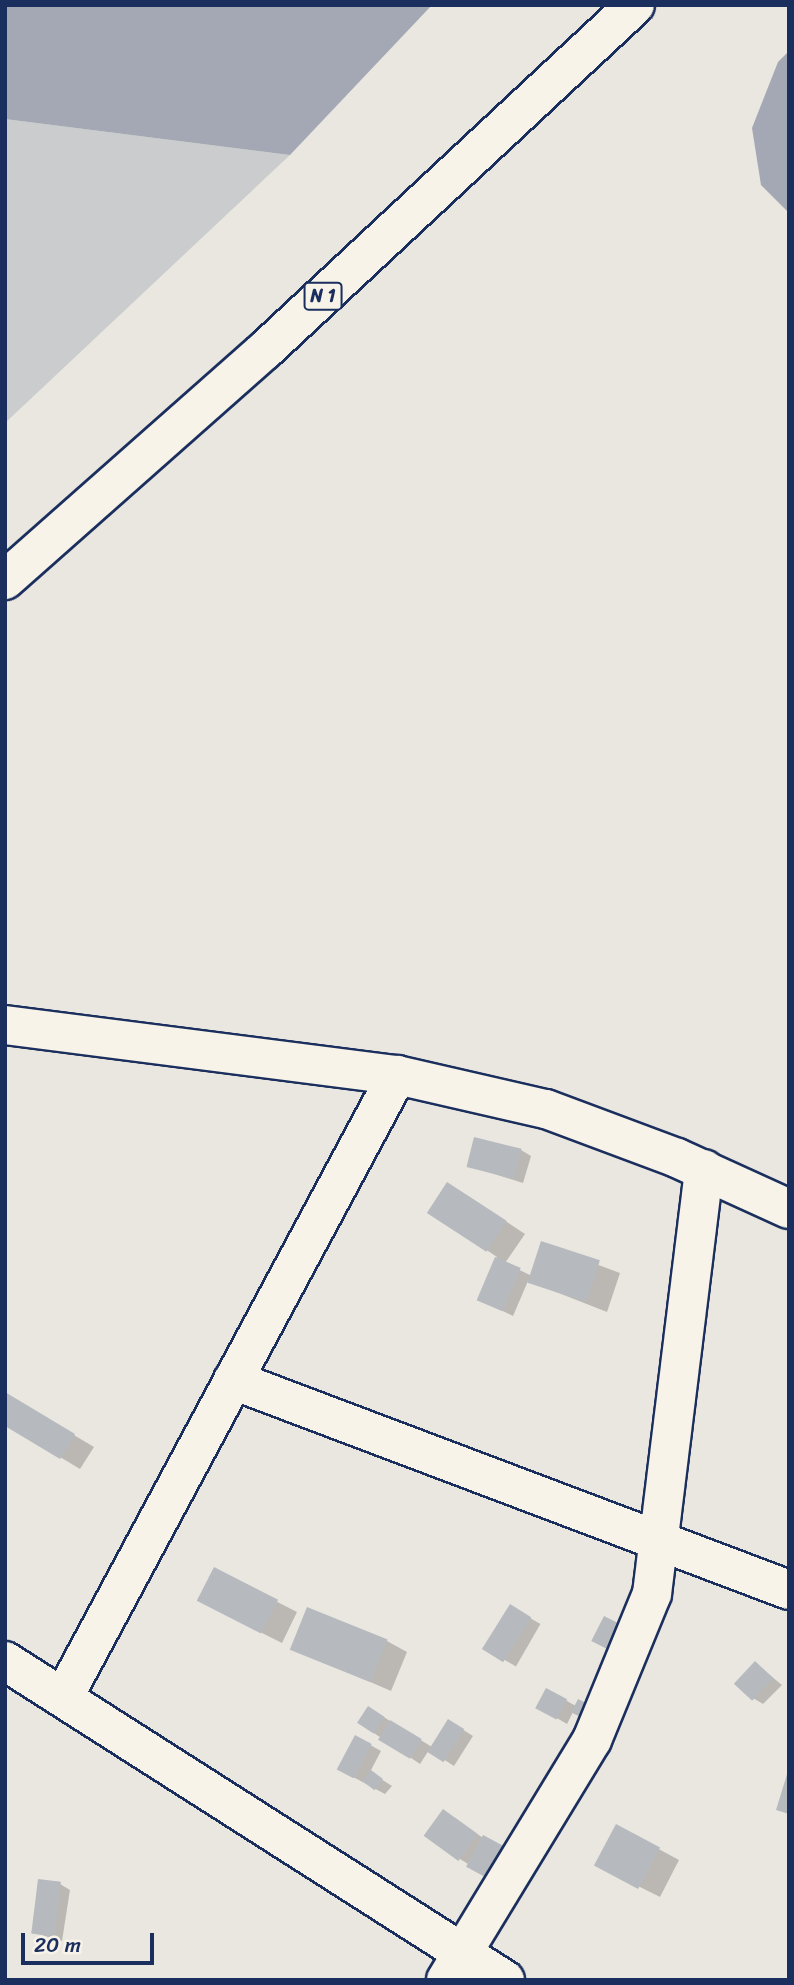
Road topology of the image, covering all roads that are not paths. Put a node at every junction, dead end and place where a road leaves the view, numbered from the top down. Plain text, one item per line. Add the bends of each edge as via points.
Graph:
1 (635, 5) edge
2 (5, 580) edge
3 (5, 1025) edge
4 (397, 1075) junction
5 (704, 1169) junction
6 (789, 1209) edge
7 (233, 1380) junction
8 (658, 1542) junction
9 (789, 1590) edge
10 (5, 1661) edge
11 (63, 1698) junction
12 (454, 1966) edge
13 (505, 1980) edge

1 - 2 main road, N 1 via 264,351
3 - 4 main road
4 - 5 main road via 546,1109
4 - 7 main road
5 - 6 main road
5 - 8 main road
7 - 8 main road
7 - 11 main road
8 - 9 main road
8 - 12 main road via 652,1594 626,1670 592,1740
10 - 11 main road
11 - 12 main road
12 - 13 main road

